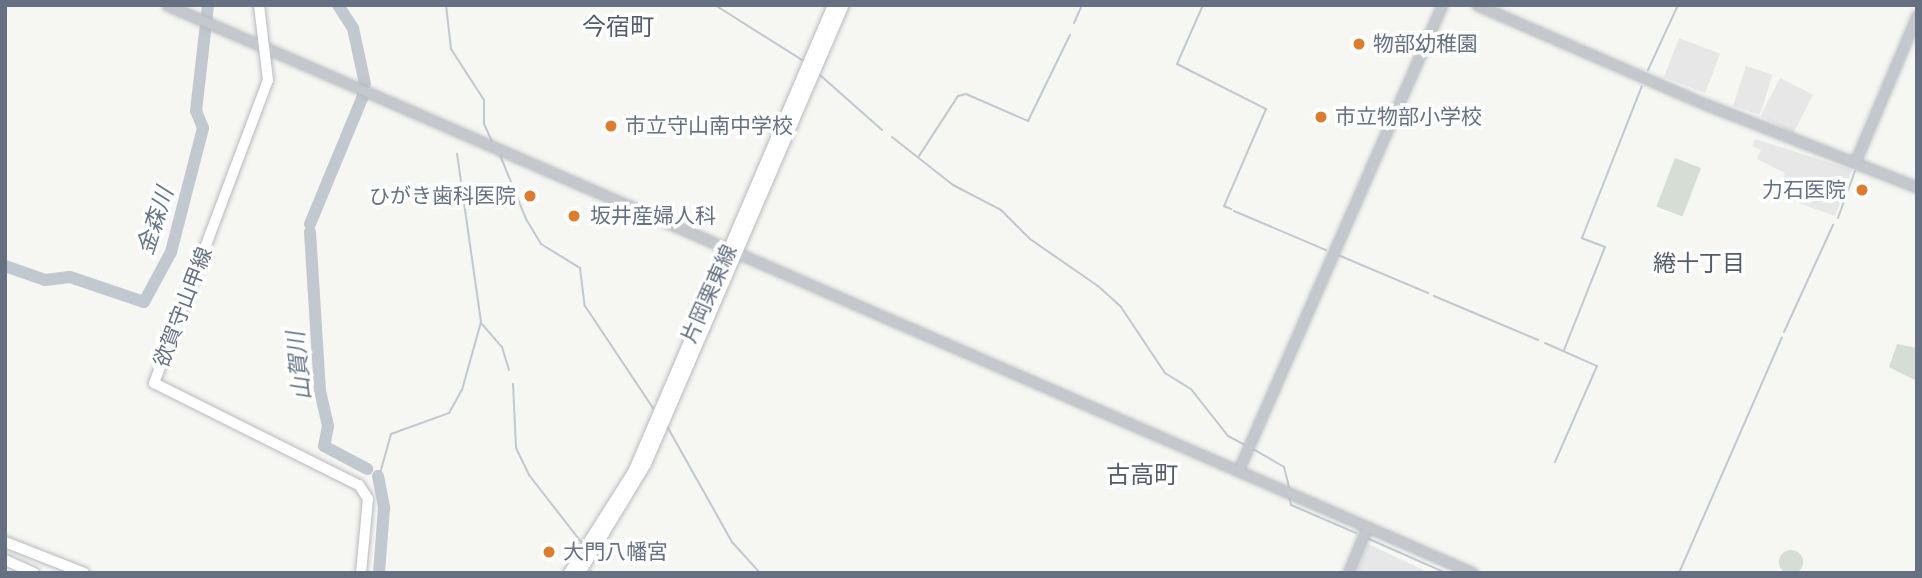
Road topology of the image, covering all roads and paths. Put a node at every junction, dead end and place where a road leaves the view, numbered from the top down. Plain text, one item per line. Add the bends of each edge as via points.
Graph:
1 (167, 5) edge
2 (259, 5) edge
3 (833, 5) edge
4 (844, 5) edge
5 (1442, 5) edge
6 (1478, 5) edge
7 (1917, 15) edge
8 (268, 48) junction
9 (811, 64) junction
10 (1856, 162) junction
11 (1917, 187) edge
12 (733, 251) junction
13 (1238, 471) junction
14 (1367, 527) junction
15 (5, 542) edge
16 (5, 560) edge
17 (34, 573) edge
18 (84, 573) edge
19 (361, 573) edge
20 (569, 573) edge
21 (580, 573) edge
22 (1348, 573) edge
23 (1473, 573) edge

1 - 8 street
2 - 8 main road, 欲賀守山甲線
3 - 9 main road, 片岡栗東線
4 - 9 main road, 片岡栗東線
5 - 13 street
6 - 10 street via 1705,104
7 - 10 street
8 - 12 street
8 - 19 main road, 欲賀守山甲線 via 264,94 154,383 359,485 368,499
9 - 12 main road, 片岡栗東線
9 - 12 main road, 片岡栗東線 via 814,76
10 - 11 street
12 - 13 street
12 - 20 main road, 片岡栗東線 via 634,470
12 - 21 main road, 片岡栗東線 via 646,464
13 - 14 street
14 - 22 street
14 - 23 street
15 - 18 main road
16 - 17 main road

